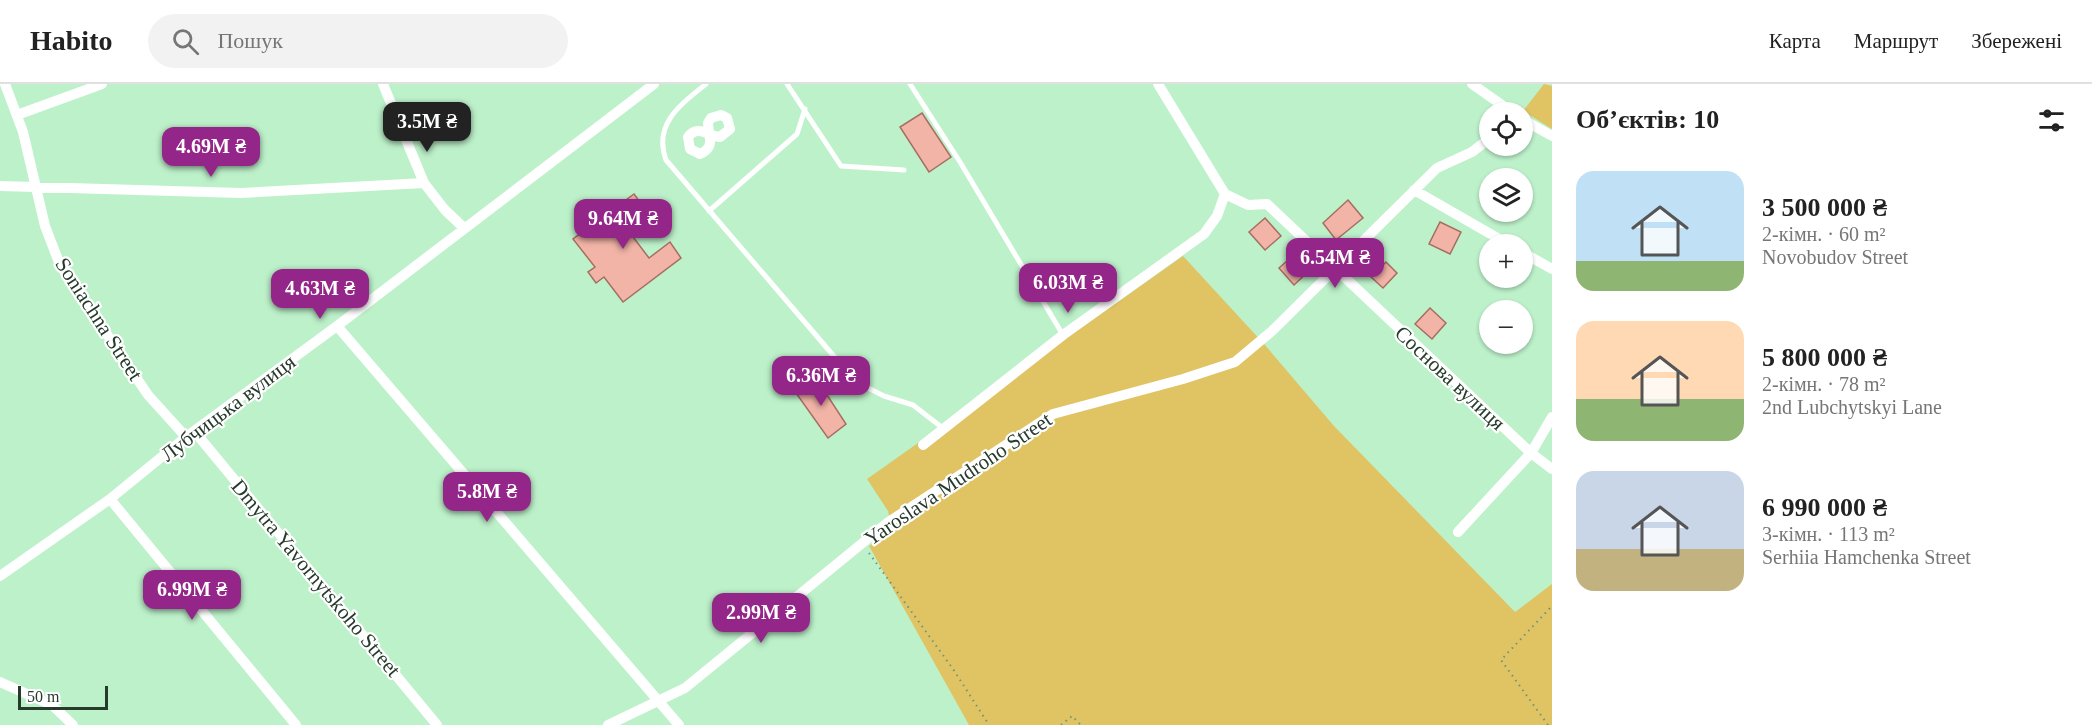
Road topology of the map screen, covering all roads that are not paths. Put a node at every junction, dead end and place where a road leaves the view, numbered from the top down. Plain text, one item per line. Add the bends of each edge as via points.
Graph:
1 (5, 84) edge
2 (102, 84) edge
3 (383, 84) edge
4 (654, 84) edge
5 (706, 84) edge
6 (787, 84) edge
7 (910, 84) edge
8 (1158, 84) edge
9 (1472, 84) edge
10 (1498, 102) edge
11 (804, 109) junction
12 (17, 115) junction
13 (1533, 125) edge
14 (709, 133) joint
15 (1552, 136) edge
16 (1479, 147) edge
17 (904, 170) dead end
18 (424, 183) junction
19 (0, 186) edge
20 (36, 186) junction
21 (1414, 190) junction
22 (1225, 194) junction
23 (710, 211) junction
24 (464, 228) junction
25 (1491, 234) edge
26 (1533, 258) edge
27 (1334, 269) junction
28 (1552, 269) edge
29 (337, 326) junction
30 (1063, 335) junction
31 (1552, 417) edge
32 (944, 429) junction
33 (191, 434) junction
34 (923, 445) dead end
35 (1531, 453) junction
36 (1552, 469) edge
37 (110, 499) junction
38 (1458, 532) dead end
39 (0, 576) edge
40 (0, 682) edge
41 (659, 700) junction
42 (73, 725) edge
43 (296, 725) edge
44 (437, 725) edge
45 (608, 725) edge
46 (679, 725) edge

1 - 12 street, Soniachna Street
2 - 12 street
3 - 18 street
4 - 24 street, Лубчицька вулиця
5 - 23 lane via 672,115 661,146 666,160
6 - 11 lane
7 - 30 lane
8 - 22 street
9 - 10 street
11 - 17 lane via 841,166
11 - 23 lane via 796,134
12 - 20 street, Soniachna Street
13 - 15 street
14 - 14 street via 710,145 708,149 700,154 690,149 688,137 697,130 720,137 726,135 730,129 726,118 711,118
16 - 21 street, Yaroslava Mudroho Street via 1437,168
18 - 20 street via 241,194
18 - 24 street
19 - 20 street
20 - 33 street, Soniachna Street via 45,226 60,265 148,395
21 - 25 street
21 - 27 street, Yaroslava Mudroho Street
22 - 27 street, Соснова вулиця via 1248,205 1267,204
22 - 30 street via 1217,216 1204,234
23 - 32 lane via 856,382 914,405
24 - 29 street, Лубчицька вулиця
26 - 28 street
27 - 35 street, Соснова вулиця
27 - 41 street, Yaroslava Mudroho Street via 1235,362 1053,414 887,523 685,688
29 - 33 street, Лубчицька вулиця
29 - 41 street
30 - 32 street
31 - 35 street
32 - 34 street
33 - 37 street, Лубчицька вулиця
33 - 44 street, Dmytra Yavornytskoho Street
35 - 36 street, Соснова вулиця
35 - 38 street
37 - 39 street, Лубчицька вулиця
37 - 43 street
40 - 42 street via 52,705
41 - 45 street, Yaroslava Mudroho Street
41 - 46 street

